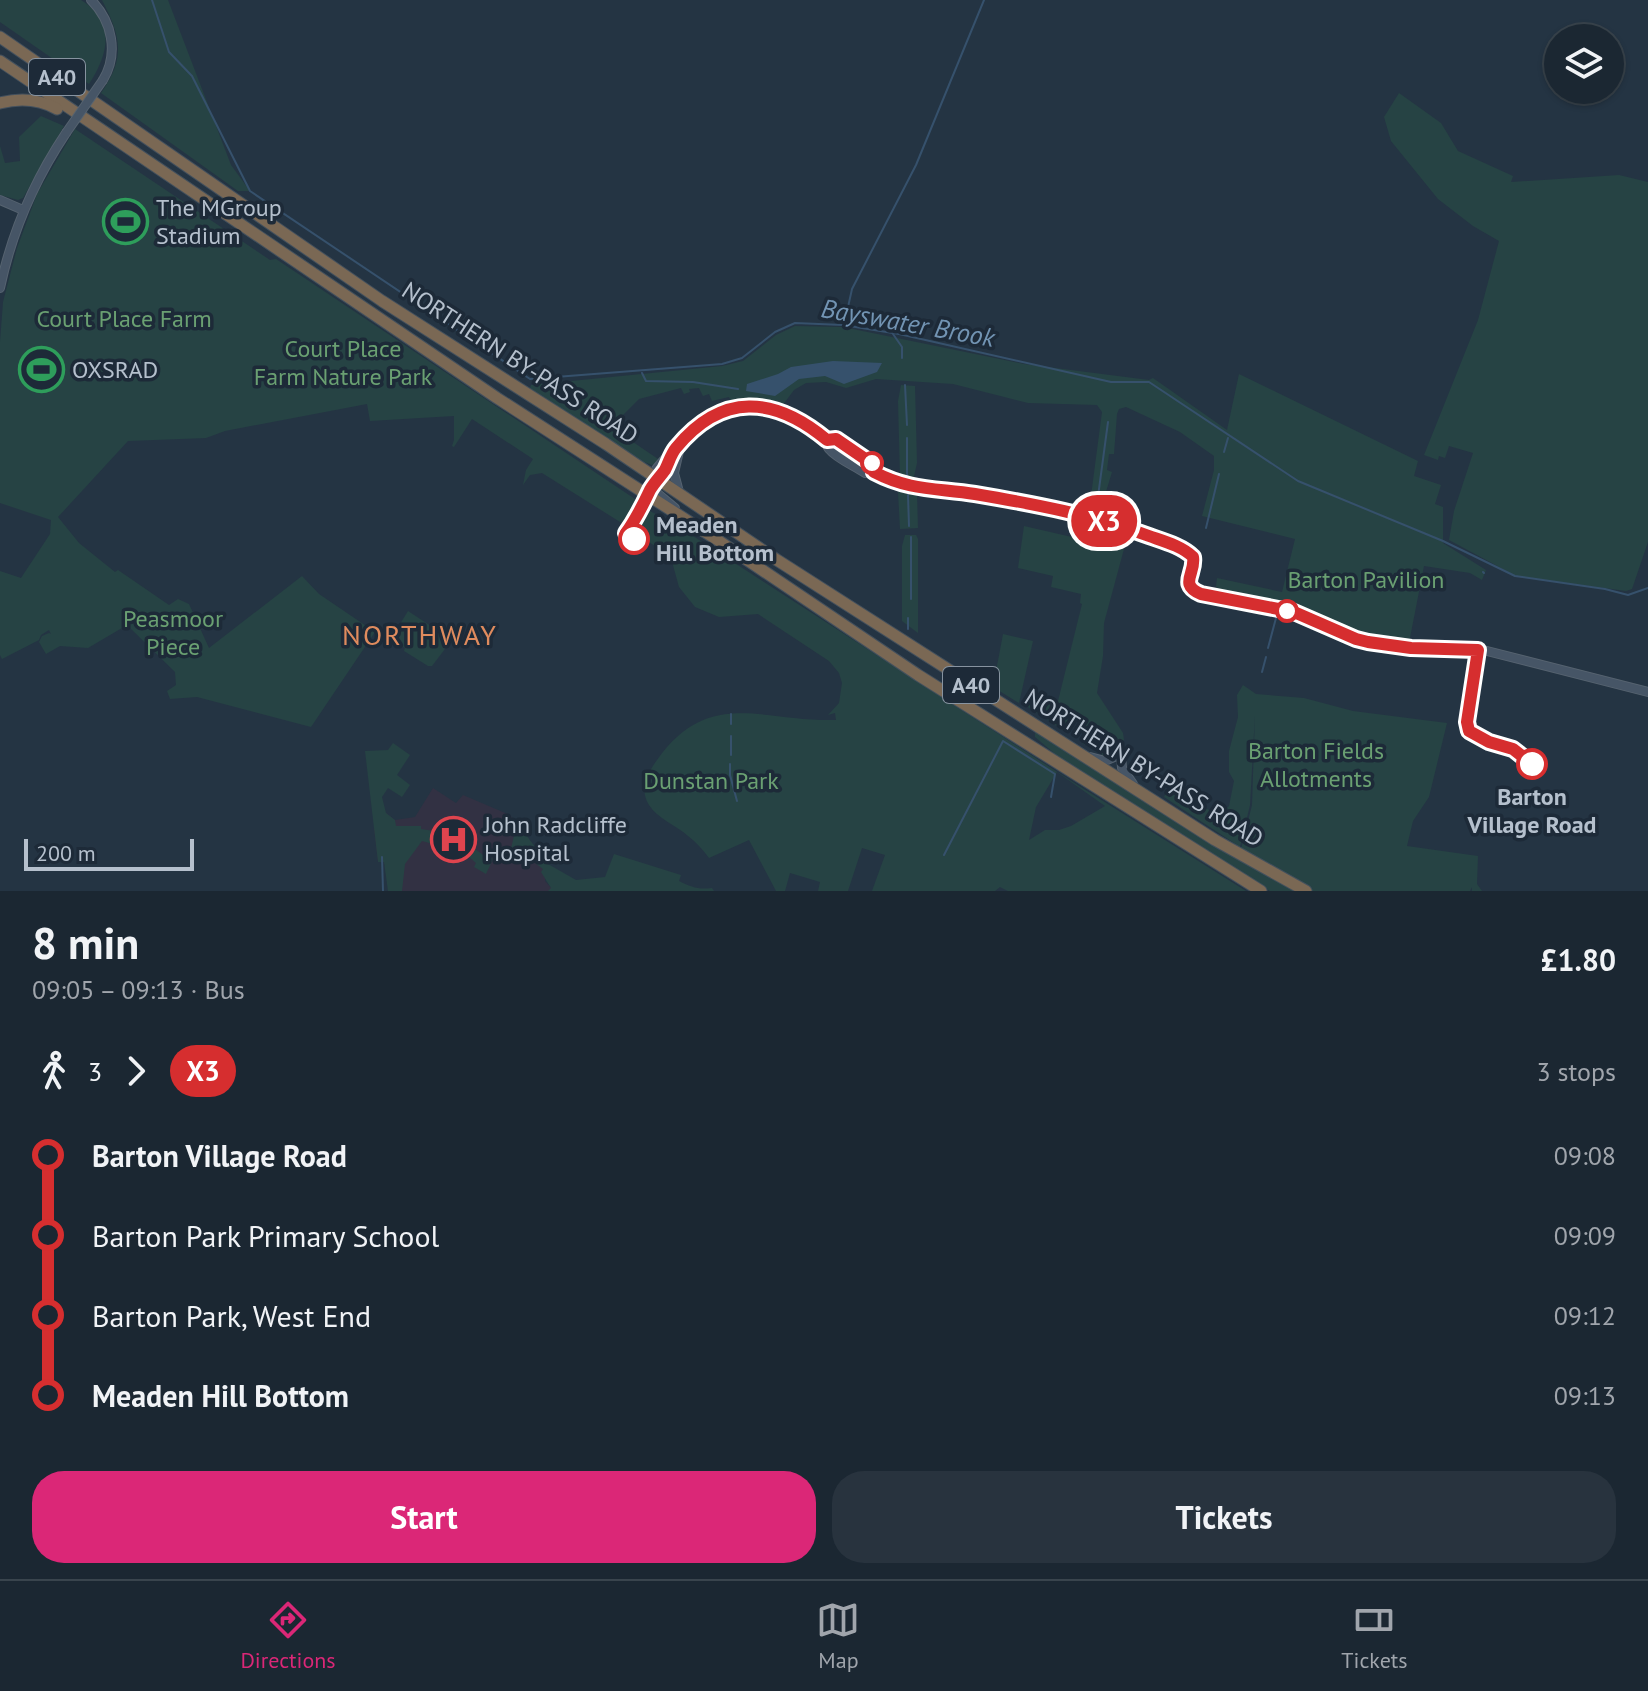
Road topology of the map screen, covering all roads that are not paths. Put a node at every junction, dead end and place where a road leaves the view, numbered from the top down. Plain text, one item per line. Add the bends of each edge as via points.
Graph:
1 (91, 0) edge
2 (0, 34) edge
3 (0, 61) edge
4 (0, 103) edge
5 (104, 134) junction
6 (0, 200) edge
7 (23, 210) junction
8 (0, 288) edge
9 (682, 442) junction
10 (654, 481) junction
11 (638, 488) junction
12 (679, 493) junction
13 (687, 520) junction
14 (1648, 692) edge
15 (1079, 753) junction
16 (1141, 794) junction
17 (1261, 891) edge
18 (1306, 891) edge

1 - 7 street, bridge via 106,21 111,62
2 - 10 highway, NORTHERN BY-PASS ROAD / A40 via 382,301
3 - 5 highway, NORTHERN BY-PASS ROAD / A40
4 - 5 highway via 47,103
5 - 11 highway, NORTHERN BY-PASS ROAD / A40
6 - 7 street
7 - 8 street
9 - 10 street
9 - 12 street via 674,467
9 - 14 street via 717,414 758,405 788,414 827,440 836,439 874,465 874,472 900,485 1103,521 1190,553 1190,588 1201,594 1294,612 1368,642 1478,650
10 - 11 street
10 - 12 highway, NORTHERN BY-PASS ROAD / A40
10 - 13 street
11 - 13 highway, NORTHERN BY-PASS ROAD / A40
12 - 15 highway, NORTHERN BY-PASS ROAD / A40
13 - 17 highway, NORTHERN BY-PASS ROAD / A40 via 954,699
15 - 16 highway, NORTHERN BY-PASS ROAD / A40
15 - 16 street via 1105,761 1121,754 1122,768
16 - 18 highway, NORTHERN BY-PASS ROAD / A40

